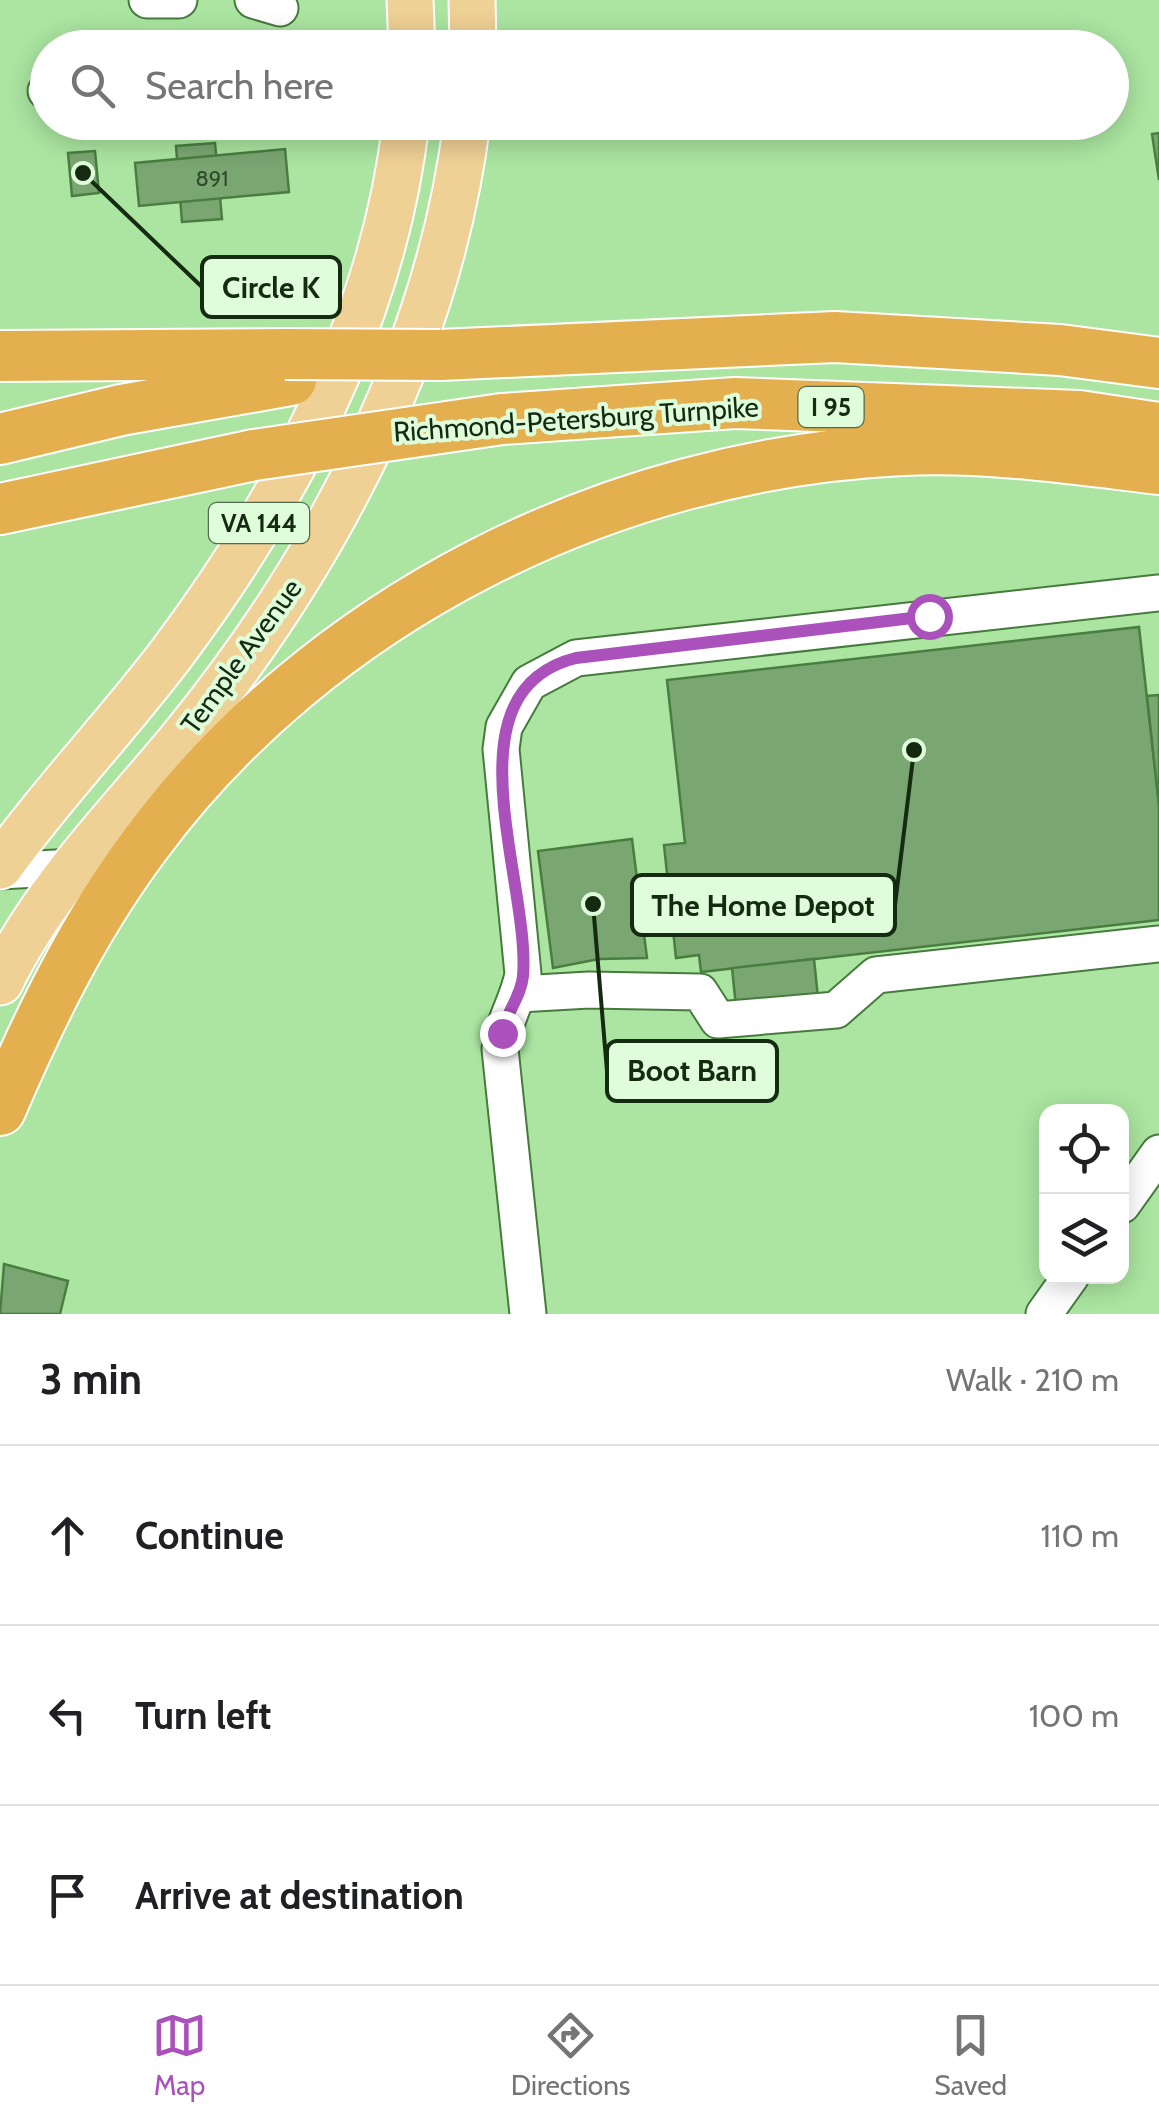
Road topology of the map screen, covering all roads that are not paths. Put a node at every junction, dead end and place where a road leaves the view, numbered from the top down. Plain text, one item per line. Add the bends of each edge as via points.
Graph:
1 (147, 0) edge
2 (179, 0) edge
3 (410, 0) edge
4 (472, 0) edge
5 (411, 30) edge
6 (473, 30) edge
7 (402, 140) edge
8 (465, 140) edge
9 (0, 356) edge
10 (1159, 363) edge
11 (288, 367) junction
12 (1159, 428) edge
13 (0, 439) edge
14 (250, 464) junction
15 (1159, 468) edge
16 (0, 508) edge
17 (0, 542) edge
18 (1159, 592) edge
19 (74, 867) junction
20 (0, 869) edge
21 (1159, 944) edge
22 (0, 982) edge
23 (519, 994) junction
24 (0, 1110) edge
25 (1159, 1152) edge
26 (1129, 1195) edge
27 (1065, 1284) edge
28 (528, 1314) edge
29 (1044, 1314) edge

1 - 2 lane
3 - 5 main road
4 - 6 main road
7 - 20 main road, Temple Avenue / VA 144 via 372,280 312,430 230,570 173,651
8 - 19 main road, Temple Avenue / VA 144 via 451,219 409,352 326,529 229,678
9 - 11 highway
10 - 11 highway, bridge via 1060,350 835,338 541,348
11 - 13 highway
12 - 14 highway, Richmond-Petersburg Turnpike / I 95, bridge via 1079,416 735,403 386,434
14 - 16 highway, Richmond-Petersburg Turnpike / I 95
14 - 17 highway
15 - 24 highway via 968,450 789,461 668,488 605,510 418,598 249,728 146,843 72,955
18 - 23 lane via 576,658 543,672 512,705 501,749 523,974
19 - 20 lane
19 - 22 main road, Temple Avenue / VA 144
21 - 23 lane via 876,975 836,1010 718,1020 700,992
23 - 28 lane via 504,1021 500,1049
25 - 26 lane
27 - 29 lane

